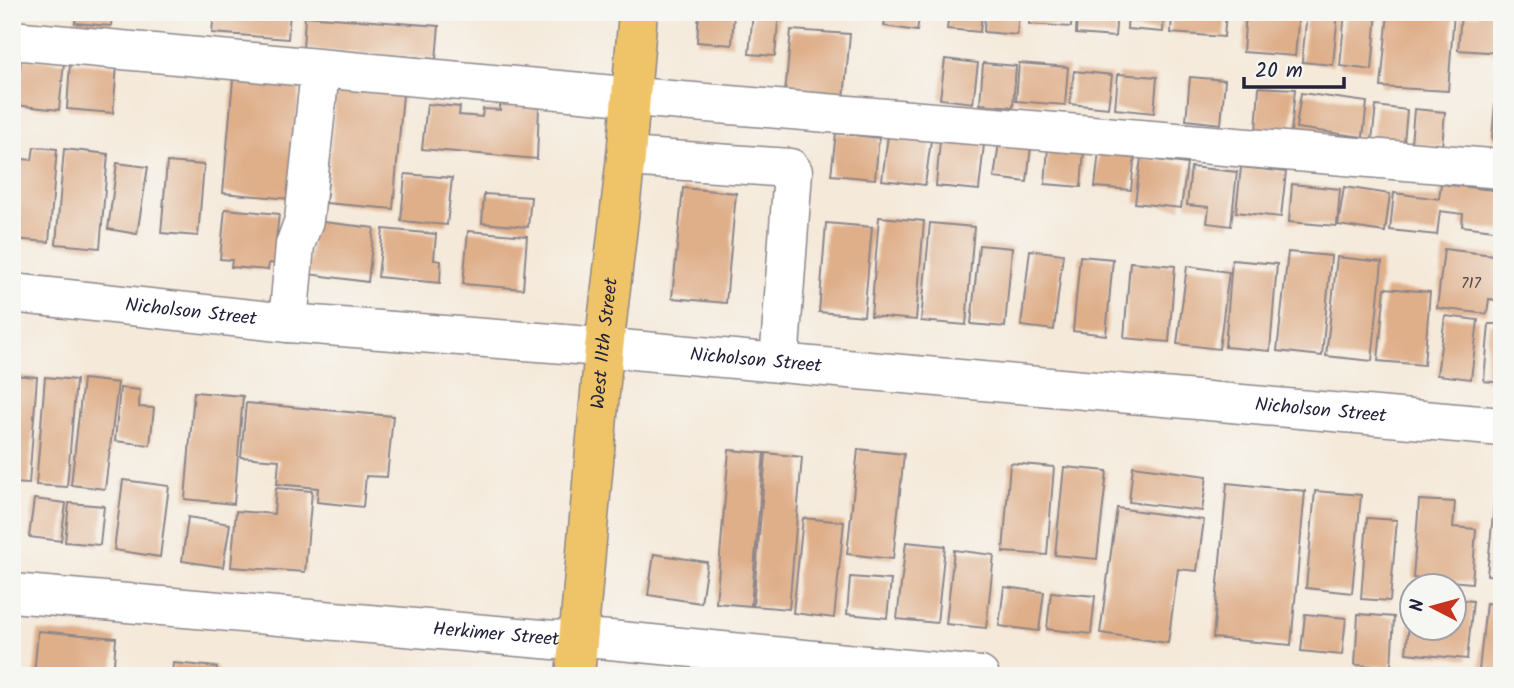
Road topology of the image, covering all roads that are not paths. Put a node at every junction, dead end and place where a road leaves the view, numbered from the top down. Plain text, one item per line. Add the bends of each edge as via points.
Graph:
1 (638, 12) edge
2 (12, 40) edge
3 (317, 90) dead end
4 (630, 97) junction
5 (626, 157) junction
6 (1502, 169) edge
7 (12, 293) edge
8 (288, 323) junction
9 (604, 348) junction
10 (779, 363) junction
11 (1502, 427) edge
12 (12, 593) edge
13 (579, 638) junction
14 (575, 676) edge
15 (980, 676) edge

1 - 4 main road, West 11th Street
2 - 4 street
3 - 8 street
4 - 5 main road, West 11th Street
4 - 6 street
5 - 9 main road, West 11th Street
5 - 10 street via 790,168 793,172
7 - 8 street, Nicholson Street
8 - 9 street, Nicholson Street
9 - 10 street, Nicholson Street
9 - 13 main road, West 11th Street
10 - 11 street, Nicholson Street
12 - 13 street, Herkimer Street via 554,640
13 - 14 main road, West 11th Street
13 - 15 street, Herkimer Street

